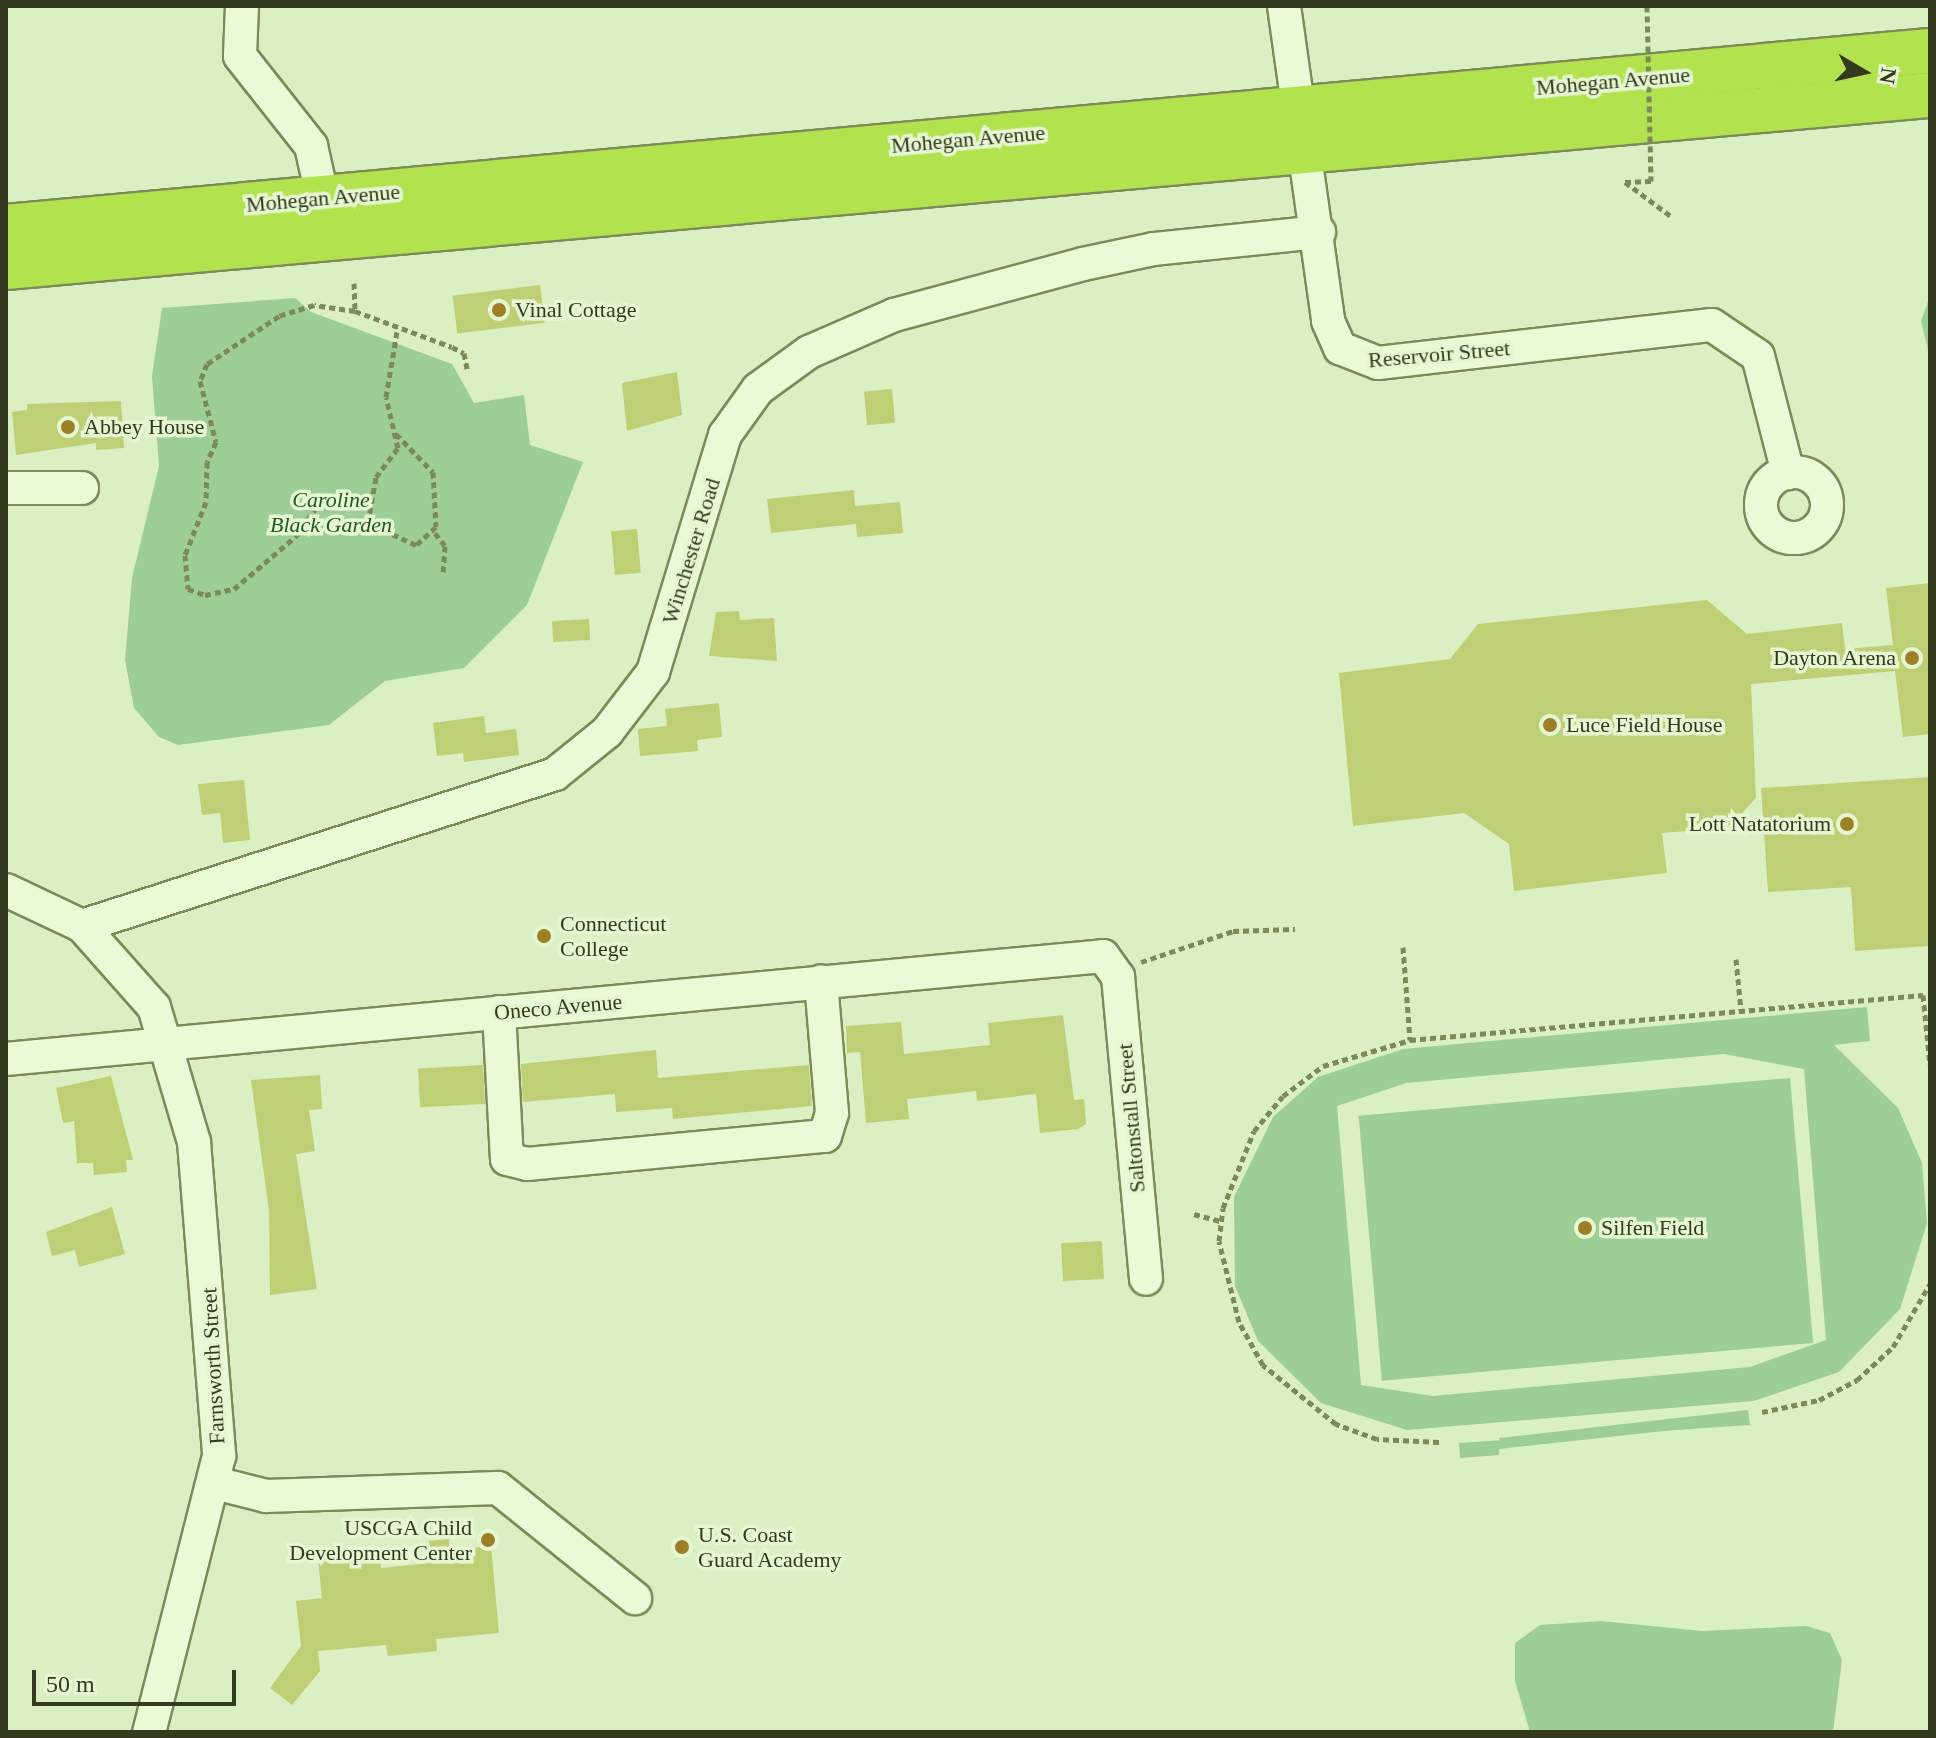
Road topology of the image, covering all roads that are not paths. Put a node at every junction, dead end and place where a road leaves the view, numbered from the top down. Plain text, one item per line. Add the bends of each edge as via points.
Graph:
1 (242, 6) edge
2 (1284, 6) edge
3 (1930, 51) edge
4 (1930, 95) edge
5 (1298, 112) junction
6 (1307, 156) junction
7 (325, 198) junction
8 (6, 227) edge
9 (1319, 232) junction
10 (329, 240) junction
11 (6, 267) edge
12 (1788, 473) dead end
13 (6, 488) edge
14 (82, 488) dead end
15 (6, 890) edge
16 (82, 926) junction
17 (1113, 965) joint
18 (821, 981) junction
19 (499, 1012) junction
20 (169, 1044) junction
21 (6, 1059) edge
22 (1146, 1279) dead end
23 (215, 1483) junction
24 (635, 1598) dead end
25 (149, 1732) edge

1 - 7 street via 236,33 242,62 306,136
2 - 5 street, Reservoir Street
3 - 5 highway, Mohegan Avenue
4 - 6 highway, Mohegan Avenue
5 - 6 street, Reservoir Street
5 - 7 highway, Mohegan Avenue
6 - 9 street, Reservoir Street
6 - 10 highway, Mohegan Avenue
7 - 8 highway, Mohegan Avenue
7 - 10 street
9 - 12 street, Reservoir Street via 1332,334 1360,362 1700,324 1731,332 1758,356
9 - 16 street, Winchester Road via 1083,264 894,315 809,352 758,389 725,435 653,672 607,732 555,774
10 - 11 highway, Mohegan Avenue
13 - 14 street
15 - 16 street
16 - 20 street, Farnsworth Street via 154,1007
17 - 18 street, Oneco Avenue
17 - 22 street, Saltonstall Street
18 - 19 street, Oneco Avenue
18 - 19 street via 832,1113 825,1136 527,1164 507,1159
19 - 20 street, Oneco Avenue
20 - 21 street, Oneco Avenue
20 - 23 street, Farnsworth Street via 194,1142 204,1235 219,1400
23 - 24 street via 266,1496 498,1488
23 - 25 street, Farnsworth Street

